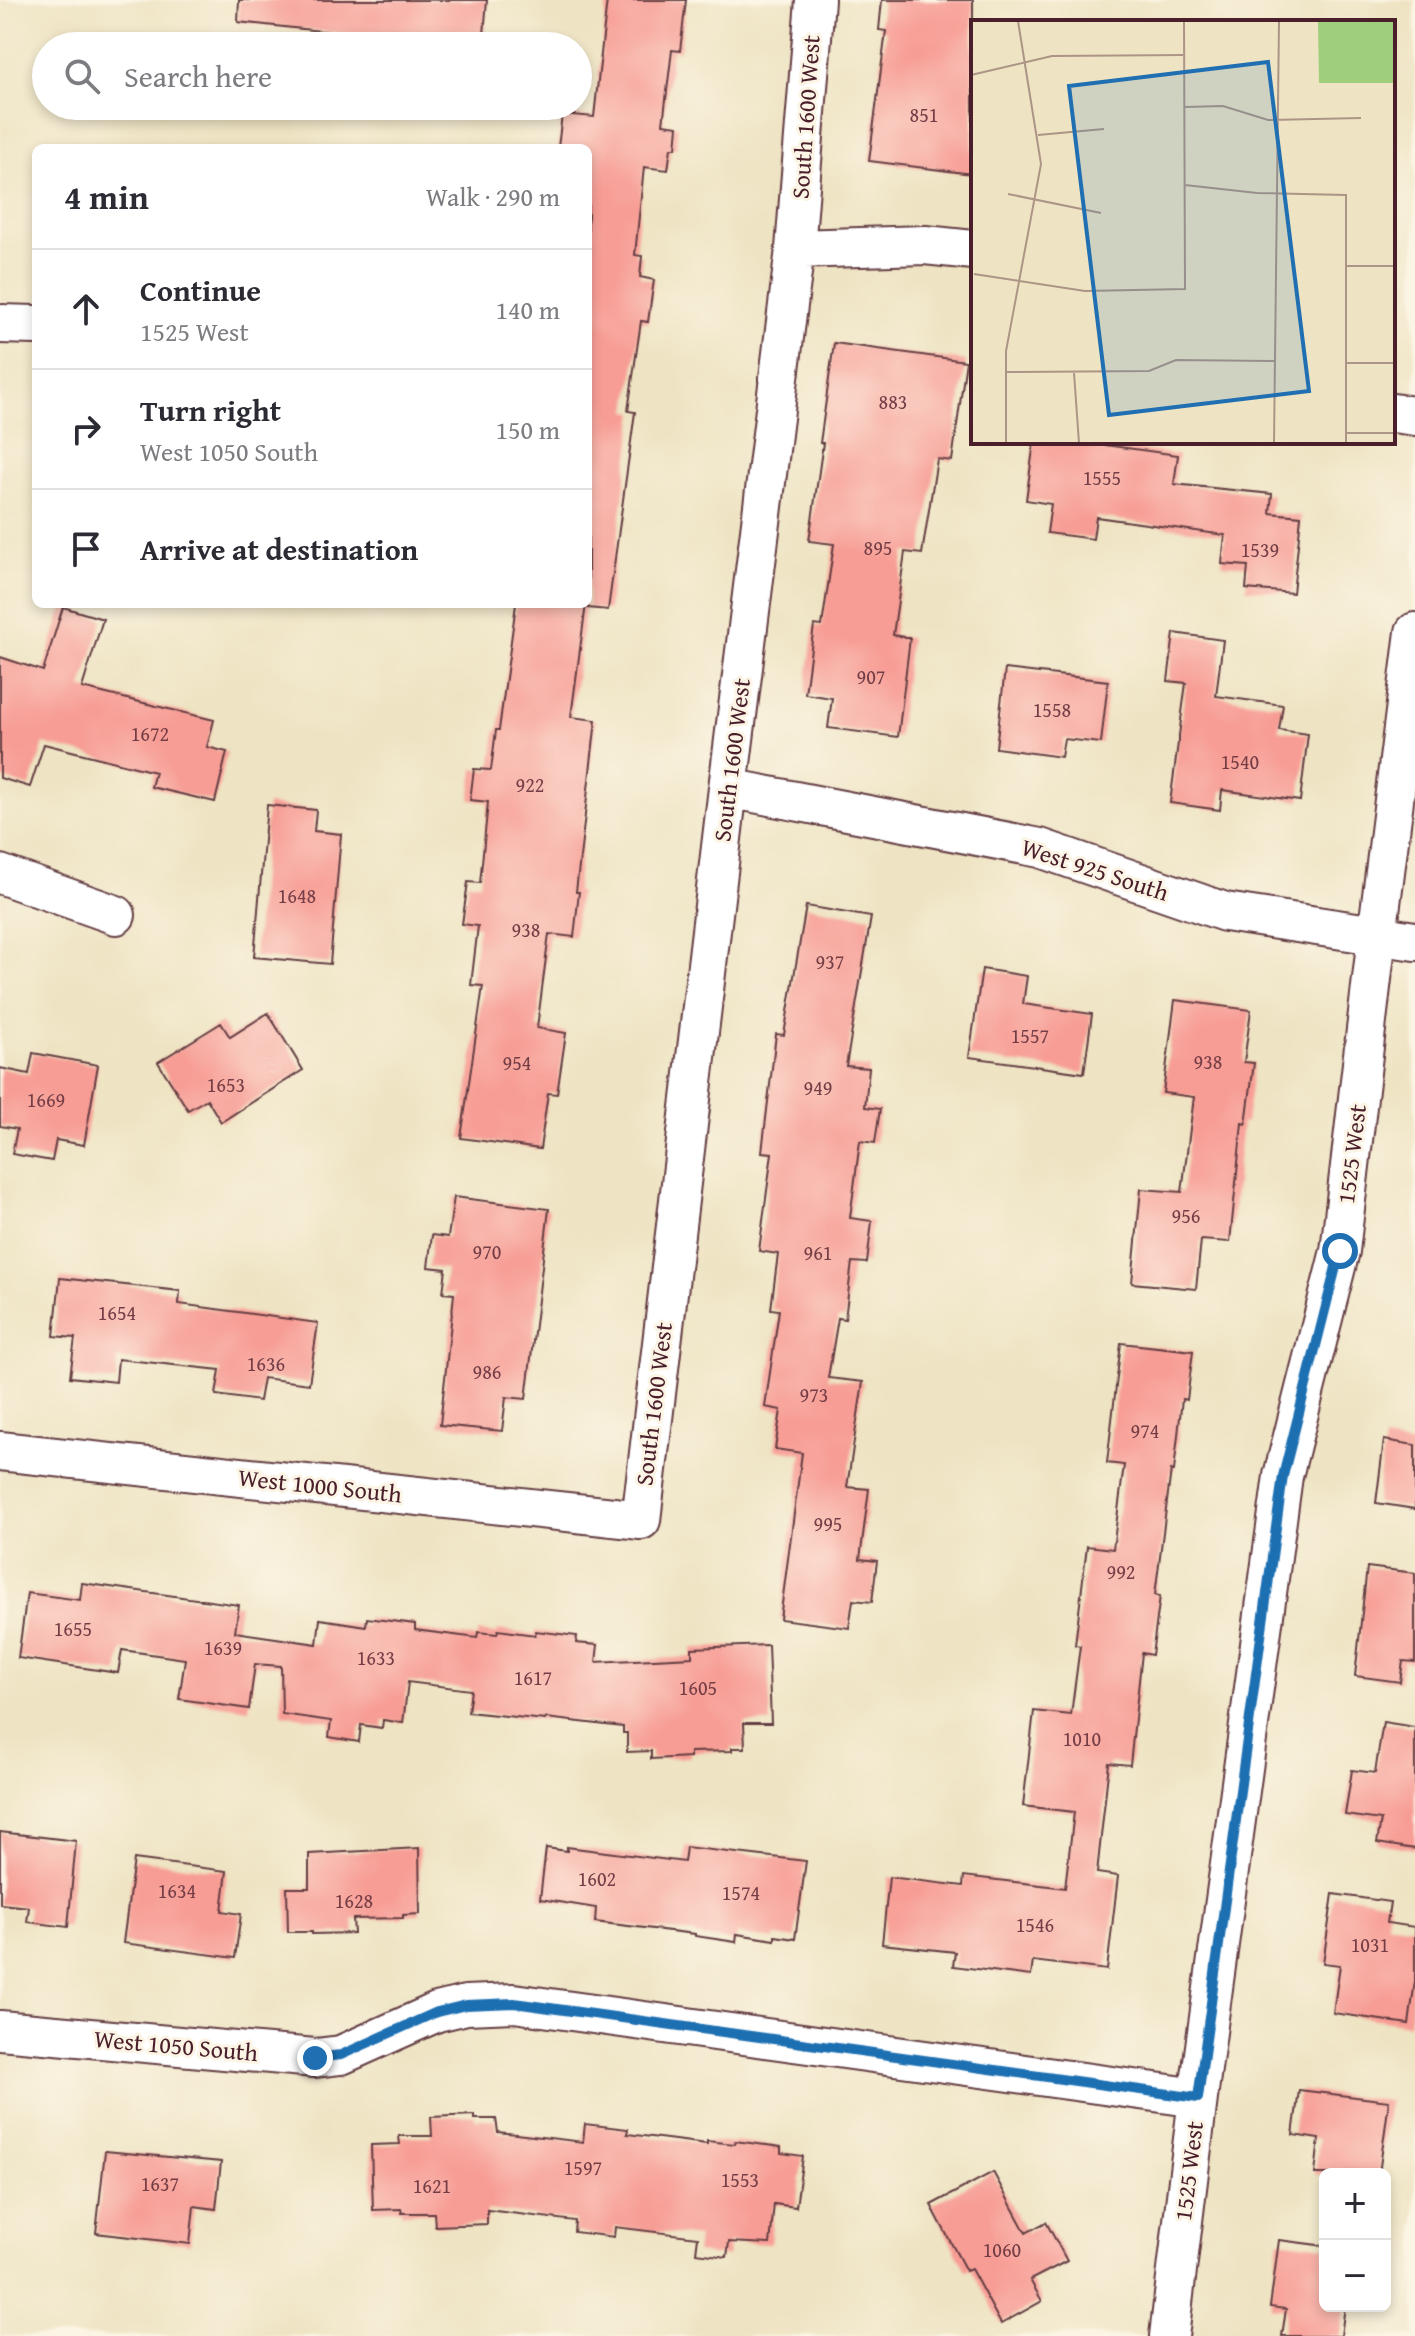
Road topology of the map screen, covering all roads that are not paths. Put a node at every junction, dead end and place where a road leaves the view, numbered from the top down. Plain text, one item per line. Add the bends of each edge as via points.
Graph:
1 (815, 0) edge
2 (795, 249) junction
3 (971, 250) edge
4 (0, 324) edge
5 (32, 325) edge
6 (1395, 413) edge
7 (1415, 416) edge
8 (1415, 632) edge
9 (728, 788) junction
10 (0, 874) edge
11 (116, 915) dead end
12 (1377, 936) junction
13 (1415, 941) edge
14 (0, 1451) edge
15 (641, 1520) joint
16 (0, 2030) edge
17 (1198, 2098) junction
18 (1169, 2336) edge

1 - 2 street, South 1600 West
2 - 3 street via 925,245
2 - 9 street, South 1600 West
4 - 5 street
6 - 7 street
8 - 12 street, 1525 West
9 - 12 street, West 925 South via 1040,848 1225,912
9 - 15 street, South 1600 West
10 - 11 street
12 - 13 street, West 925 South
12 - 17 street, 1525 West via 1340,1251 1283,1476
14 - 15 street, West 1000 South
16 - 17 street, West 1050 South via 315,2058 341,2055 437,2012 514,2003
17 - 18 street, 1525 West

